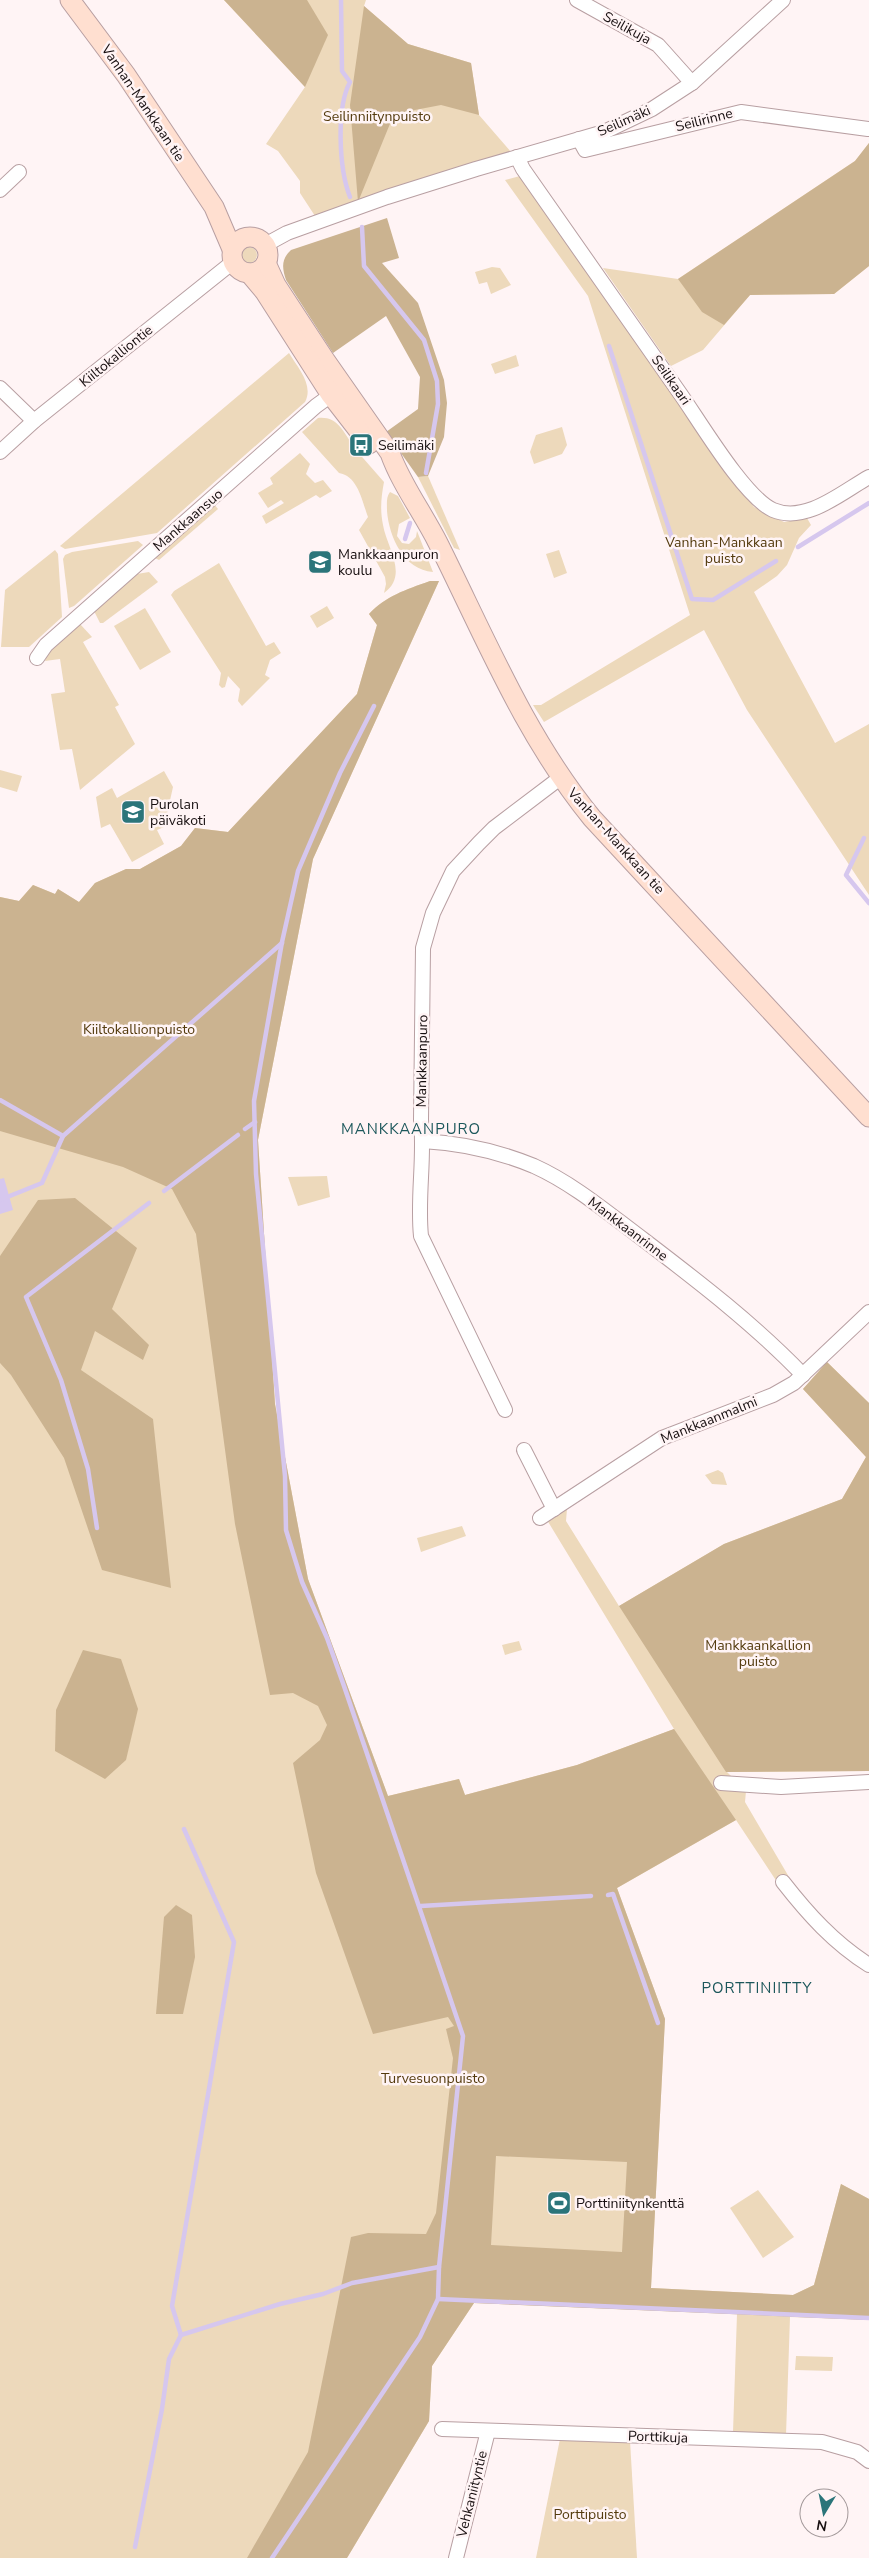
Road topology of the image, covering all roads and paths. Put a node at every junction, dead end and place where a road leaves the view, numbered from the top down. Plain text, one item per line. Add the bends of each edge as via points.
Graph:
1 (70, 0) edge
2 (577, 0) edge
3 (783, 0) edge
4 (692, 83) junction
5 (868, 130) dead end
6 (579, 138) junction
7 (517, 157) junction
8 (19, 172) dead end
9 (0, 190) edge
10 (214, 207) junction
11 (261, 249) junction
12 (233, 256) junction
13 (250, 274) junction
14 (0, 388) edge
15 (337, 391) junction
16 (34, 422) junction
17 (0, 452) edge
18 (869, 477) edge
19 (37, 658) dead end
20 (560, 778) junction
21 (869, 1116) edge
22 (423, 1141) junction
23 (869, 1312) edge
24 (803, 1375) junction
25 (505, 1410) dead end
26 (524, 1450) dead end
27 (554, 1509) junction
28 (540, 1518) dead end
29 (869, 1782) edge
30 (721, 1783) dead end
31 (783, 1882) dead end
32 (869, 1965) edge
33 (442, 2429) dead end
34 (488, 2430) junction
35 (869, 2461) edge
36 (456, 2558) edge

1 - 10 main road, Vanhan-Mankkaan tie via 126,75
2 - 4 street, Seilikuja via 658,45
3 - 4 street, Seilimäki
4 - 6 street, Seilimäki via 652,109 604,132
5 - 6 street, Seilirinne via 741,112 585,150
6 - 7 street, Seilimäki
7 - 11 street, Seilimäki via 306,225
7 - 18 street, Seilikaari via 740,480 760,503 781,512 810,510
8 - 9 street
10 - 11 main road, Vanhan-Mankkaan tie
10 - 12 main road, Vanhan-Mankkaan tie
11 - 12 main road via 237,242
11 - 13 main road via 259,271
11 - 15 main road, Vanhan-Mankkaan tie via 276,285
12 - 13 main road, Vanhan-Mankkaan tie via 242,272
12 - 16 street, Kiiltokalliontie
13 - 15 main road, Vanhan-Mankkaan tie
14 - 16 street
15 - 19 street, Mankkaansuo via 46,645
15 - 20 main road, Vanhan-Mankkaan tie via 390,453 495,663
16 - 17 street, Kiiltokalliontie
20 - 21 main road, Vanhan-Mankkaan tie via 592,818
20 - 22 street, Mankkaanpuro via 494,828 464,859 453,872 433,913 423,948
22 - 24 street, Mankkaanrinne via 446,1142 508,1157 556,1178 659,1251
22 - 25 street, Mankkaanpuro via 422,1236
23 - 24 street, Mankkaanmalmi
24 - 27 street, Mankkaanmalmi via 773,1395 662,1438
26 - 27 street
27 - 28 street, Mankkaanmalmi
29 - 30 street via 782,1787
31 - 32 street via 831,1937
33 - 34 street, Porttikuja
34 - 35 street, Porttikuja via 822,2442 857,2452
34 - 36 street, Vehkaniityntie

